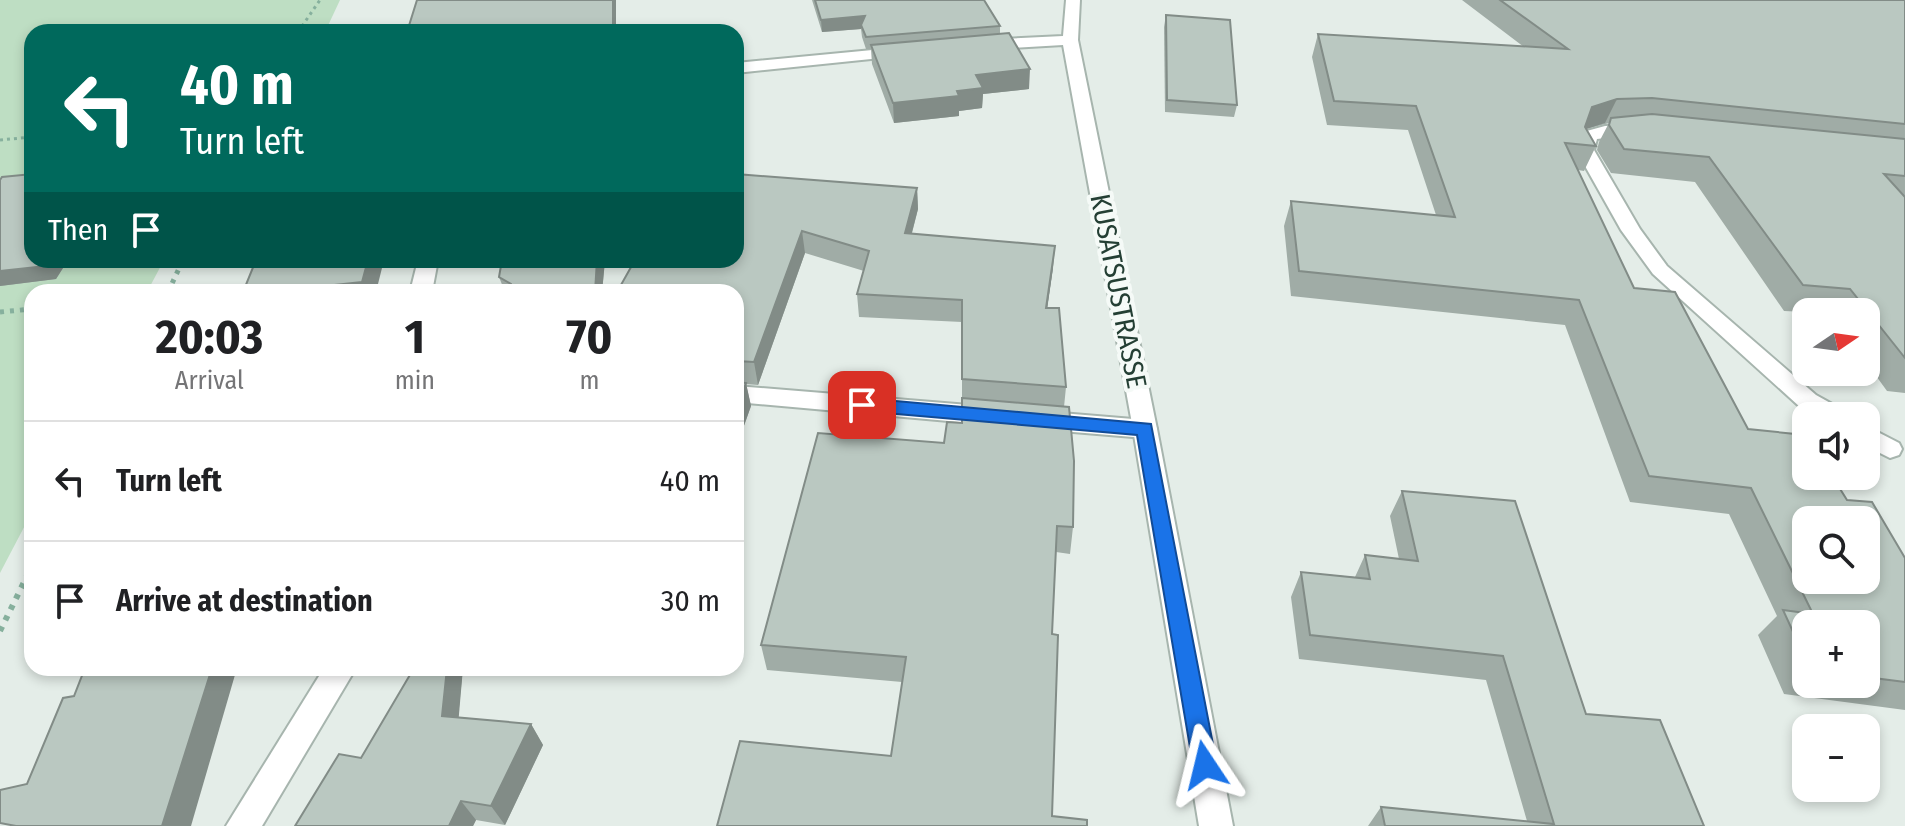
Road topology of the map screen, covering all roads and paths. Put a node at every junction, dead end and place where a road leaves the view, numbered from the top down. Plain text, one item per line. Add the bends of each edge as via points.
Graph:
1 (320, 0) edge
2 (1073, 0) edge
3 (303, 24) edge
4 (1070, 40) junction
5 (965, 47) edge
6 (919, 51) edge
7 (744, 67) edge
8 (1654, 132) edge
9 (24, 138) edge
10 (0, 140) edge
11 (24, 310) edge
12 (0, 312) edge
13 (744, 395) edge
14 (1810, 402) edge
15 (1145, 429) junction
16 (1880, 443) edge
17 (1890, 449) dead end
18 (24, 582) edge
19 (0, 631) edge
20 (336, 676) edge
21 (243, 826) edge
22 (1216, 826) edge

1 - 3 path
2 - 4 street, KUSATSUSTRASSE
4 - 5 street
4 - 15 street, KUSATSUSTRASSE
6 - 7 street
8 - 14 street via 1605,131 1589,136 1585,150 1660,270
9 - 10 path
11 - 12 path
13 - 15 street
15 - 22 street, KUSATSUSTRASSE
16 - 17 street
18 - 19 path
20 - 21 street

